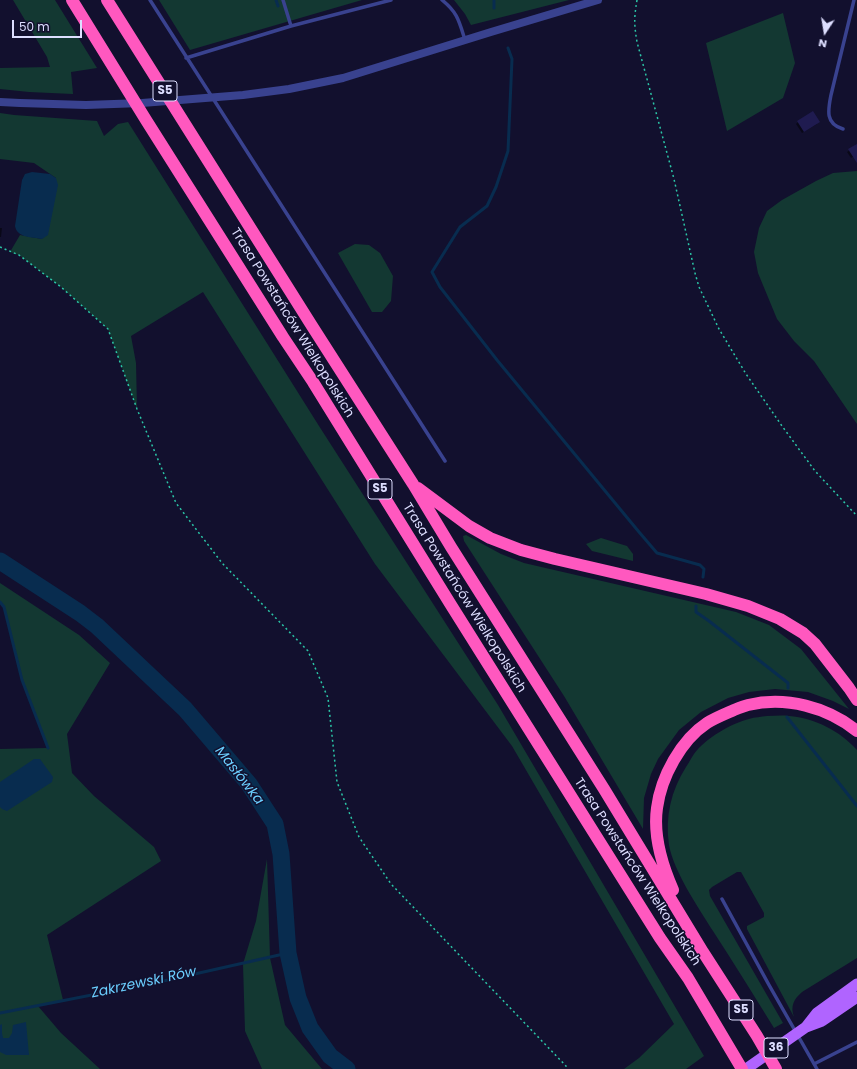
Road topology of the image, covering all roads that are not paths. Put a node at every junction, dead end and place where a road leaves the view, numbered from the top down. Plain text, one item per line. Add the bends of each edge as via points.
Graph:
1 (72, 0) edge
2 (107, 0) edge
3 (150, 0) edge
4 (283, 0) edge
5 (391, 0) edge
6 (442, 0) edge
7 (598, 0) edge
8 (854, 0) edge
9 (291, 26) junction
10 (465, 40) junction
11 (186, 58) junction
12 (0, 102) edge
13 (843, 129) dead end
14 (445, 461) dead end
15 (413, 484) junction
16 (857, 700) edge
17 (857, 731) edge
18 (722, 899) dead end
19 (703, 952) junction
20 (857, 984) edge
21 (857, 997) edge
22 (806, 1027) junction
23 (857, 1042) edge
24 (814, 1064) junction
25 (742, 1069) edge
26 (746, 1069) edge
27 (776, 1069) edge
28 (817, 1069) edge

1 - 25 highway, Trasa Powstańców Wielkopolskich / S5 via 660,938 688,978
2 - 15 highway, Trasa Powstańców Wielkopolskich / S5
3 - 11 lane
4 - 9 lane
5 - 9 lane
6 - 10 lane via 458,17
7 - 10 street
8 - 13 lane via 828,108 832,123
9 - 11 lane
10 - 12 street via 343,78 289,89 142,103 86,105
11 - 14 lane
15 - 16 highway via 469,526 520,550 706,594 748,606 780,619 815,644
15 - 19 highway, Trasa Powstańców Wielkopolskich / S5
17 - 19 highway via 839,719 812,707 788,702 767,702 747,705 723,714 706,724 677,754 668,769 658,801 658,843 665,872
18 - 24 lane
19 - 27 highway, Trasa Powstańców Wielkopolskich / S5
20 - 22 main road, 36 via 817,1013
21 - 22 main road, 36 via 822,1021
22 - 26 main road, 36
23 - 24 lane
24 - 28 lane

